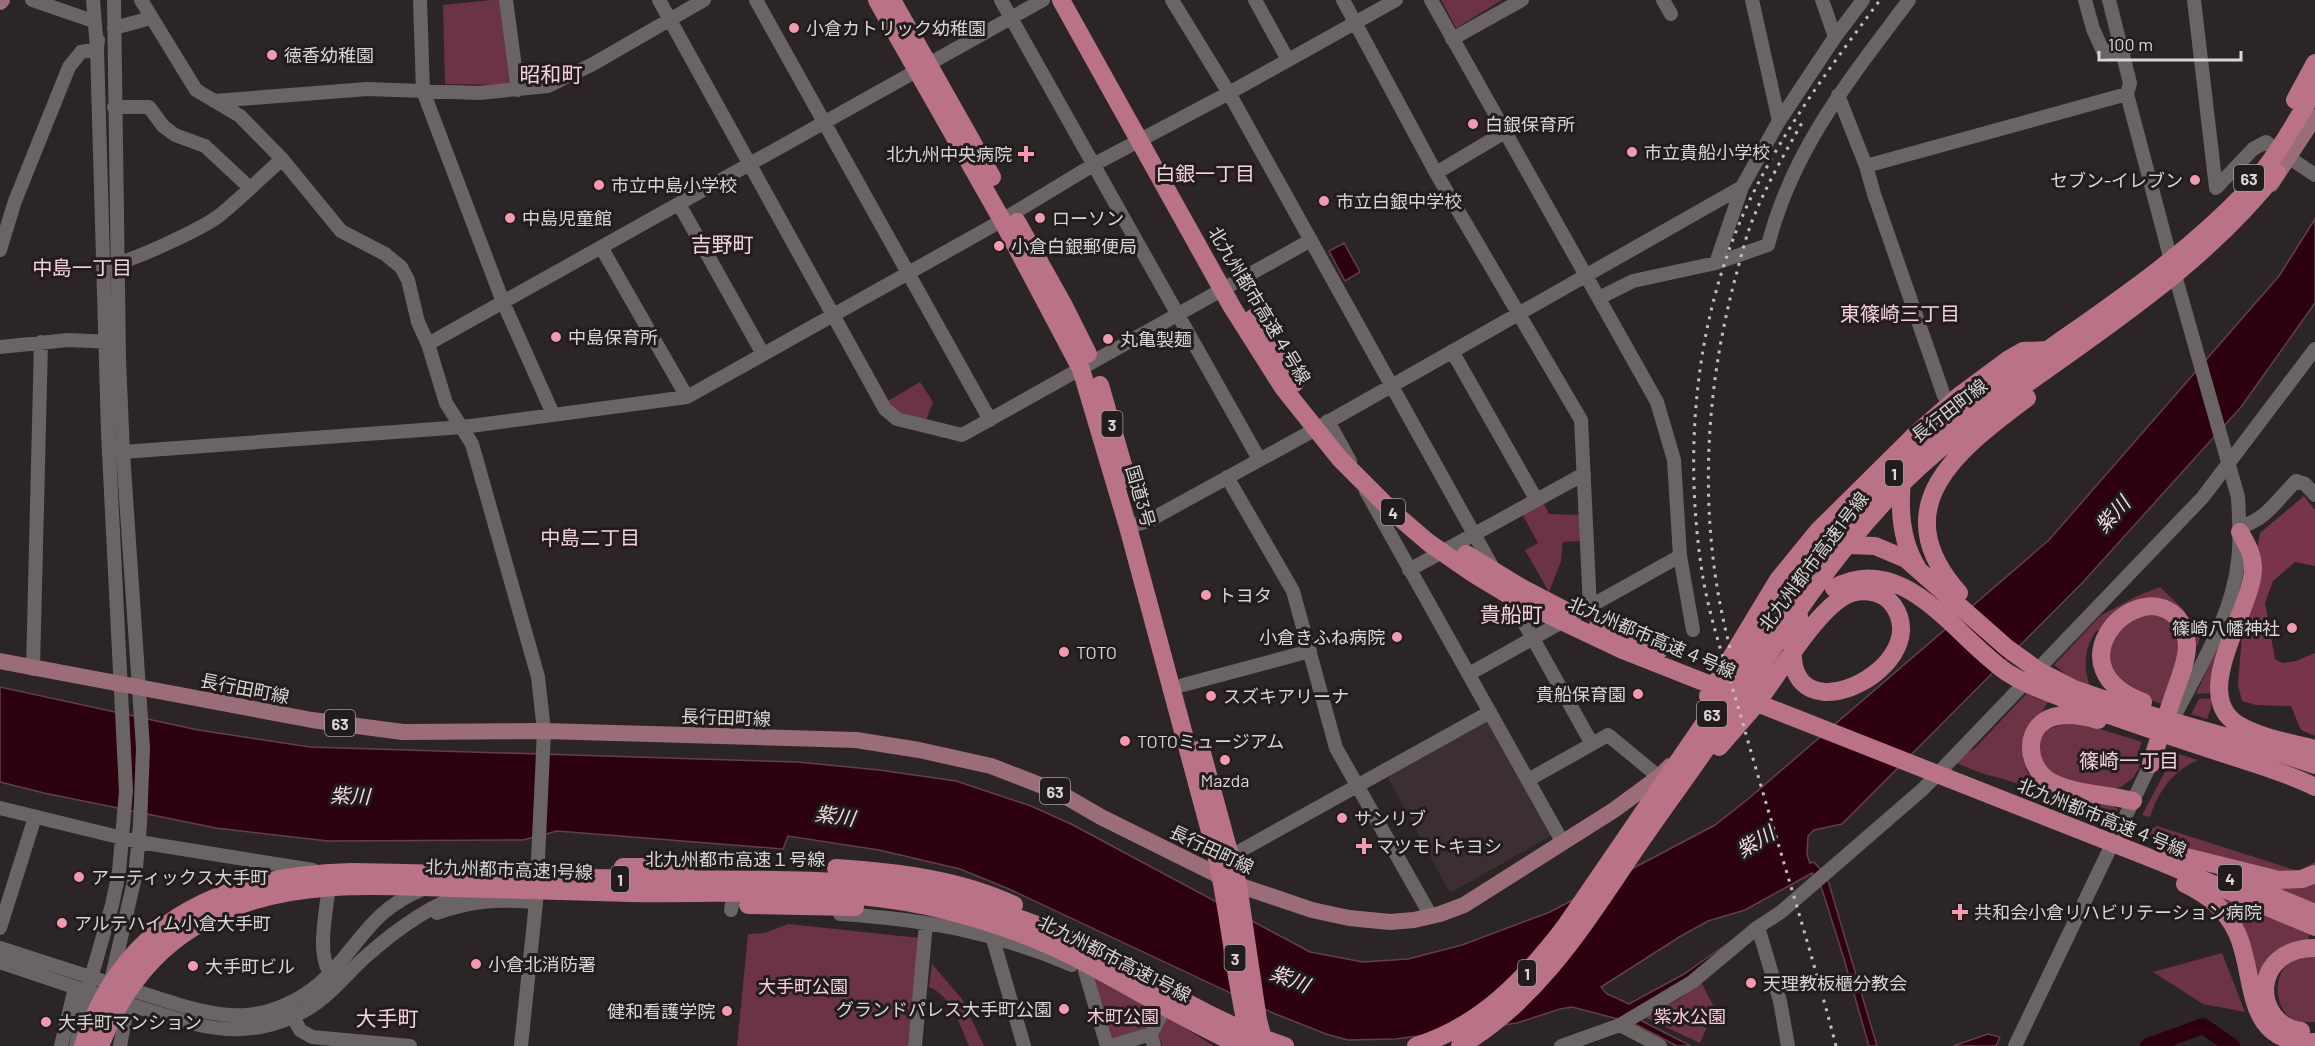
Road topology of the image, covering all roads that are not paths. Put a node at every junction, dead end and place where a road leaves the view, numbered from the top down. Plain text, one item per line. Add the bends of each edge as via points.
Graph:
1 (32, 0) edge
2 (93, 0) edge
3 (102, 0) edge
4 (114, 0) edge
5 (141, 0) edge
6 (420, 0) edge
7 (506, 0) edge
8 (659, 0) edge
9 (704, 0) edge
10 (756, 0) edge
11 (877, 0) edge
12 (892, 0) edge
13 (1001, 0) edge
14 (1043, 0) edge
15 (1061, 0) edge
16 (1075, 0) edge
17 (1172, 0) edge
18 (1255, 0) edge
19 (1343, 0) edge
20 (1396, 0) edge
21 (1431, 0) edge
22 (1663, 0) edge
23 (1752, 0) edge
24 (1822, 0) edge
25 (1863, 0) edge
26 (1909, 0) edge
27 (2085, 0) edge
28 (2109, 0) edge
29 (2117, 0) edge
30 (2194, 0) edge
31 (1518, 1) edge
32 (1671, 14) dead end
33 (152, 18) junction
34 (1011, 18) junction
35 (670, 19) junction
36 (93, 21) junction
37 (1356, 22) junction
38 (114, 28) junction
39 (1835, 37) junction
40 (1452, 39) junction
41 (97, 49) junction
42 (2123, 53) junction
43 (1288, 60) junction
44 (2315, 63) edge
45 (923, 67) junction
46 (2315, 82) edge
47 (2315, 89) edge
48 (518, 90) junction
49 (423, 91) junction
50 (1229, 93) junction
51 (2127, 94) junction
52 (1838, 95) junction
53 (213, 101) junction
54 (114, 107) junction
55 (2315, 115) edge
56 (1779, 121) junction
57 (824, 122) junction
58 (1505, 132) junction
59 (2278, 153) junction
60 (282, 159) junction
61 (750, 163) junction
62 (1094, 165) junction
63 (1866, 166) junction
64 (2310, 172) edge
65 (1436, 173) junction
66 (250, 188) junction
67 (1742, 188) junction
68 (679, 204) junction
69 (1007, 216) junction
70 (1311, 240) junction
71 (601, 247) junction
72 (0, 250) edge
73 (1716, 263) junction
74 (110, 264) junction
75 (2173, 268) junction
76 (908, 272) junction
77 (1586, 276) junction
78 (2155, 290) junction
79 (1599, 298) junction
80 (503, 302) junction
81 (1518, 313) junction
82 (832, 314) junction
83 (1179, 314) junction
84 (41, 342) junction
85 (111, 342) junction
86 (428, 344) junction
87 (0, 347) edge
88 (2061, 349) junction
89 (2315, 349) edge
90 (1452, 351) junction
91 (763, 354) junction
92 (1087, 366) junction
93 (1390, 387) junction
94 (1944, 396) dead end
95 (687, 397) junction
96 (553, 414) junction
97 (990, 420) junction
98 (1328, 421) junction
99 (463, 427) junction
100 (116, 453) junction
101 (2227, 457) junction
102 (1259, 459) junction
103 (1584, 474) junction
104 (1227, 477) junction
105 (2315, 495) edge
106 (1536, 499) junction
107 (1134, 525) junction
108 (2240, 530) junction
109 (1473, 534) junction
110 (1680, 556) junction
111 (1830, 556) junction
112 (1409, 570) junction
113 (1590, 607) junction
114 (1693, 630) dead end
115 (1532, 638) junction
116 (1310, 651) junction
117 (0, 661) edge
118 (33, 669) junction
119 (1469, 674) junction
120 (2044, 679) junction
121 (121, 684) junction
122 (1183, 684) junction
123 (138, 687) junction
124 (1490, 712) junction
125 (1698, 713) junction
126 (2151, 721) junction
127 (2183, 732) junction
128 (2258, 733) junction
129 (1728, 736) junction
130 (544, 739) junction
131 (2288, 743) junction
132 (1592, 744) junction
133 (2315, 749) edge
134 (2315, 757) edge
135 (2151, 764) junction
136 (2315, 765) edge
137 (1949, 773) junction
138 (2315, 775) edge
139 (1659, 777) junction
140 (2287, 779) junction
141 (1528, 780) junction
142 (1357, 786) junction
143 (2315, 787) edge
144 (2315, 795) edge
145 (2133, 801) junction
146 (0, 808) edge
147 (35, 817) junction
148 (122, 838) junction
149 (139, 842) junction
150 (1563, 843) junction
151 (2141, 849) junction
152 (2166, 852) junction
153 (1231, 856) junction
154 (1607, 865) junction
155 (2315, 874) edge
156 (581, 875) junction
157 (1230, 881) junction
158 (717, 886) junction
159 (735, 886) junction
160 (537, 888) junction
161 (863, 889) junction
162 (731, 910) junction
163 (2315, 913) edge
164 (863, 915) junction
165 (986, 915) junction
166 (1431, 916) junction
167 (926, 923) junction
168 (1758, 927) junction
169 (2315, 927) edge
170 (0, 928) edge
171 (992, 936) junction
172 (1574, 939) junction
173 (1045, 943) junction
174 (0, 948) edge
175 (2315, 948) edge
176 (1091, 956) junction
177 (0, 962) edge
178 (1085, 970) junction
179 (330, 972) junction
180 (92, 977) junction
181 (111, 984) junction
182 (81, 990) junction
183 (108, 998) junction
184 (1169, 999) junction
185 (128, 1004) junction
186 (290, 1011) junction
187 (1207, 1012) junction
188 (1251, 1018) junction
189 (81, 1022) joint
190 (103, 1023) joint
191 (1620, 1025) junction
192 (2315, 1030) edge
193 (1153, 1040) edge
194 (311, 1041) edge
195 (2017, 1042) edge
196 (2315, 1042) edge
197 (1254, 1045) edge
198 (61, 1046) edge
199 (74, 1046) edge
200 (83, 1046) edge
201 (100, 1046) edge
202 (120, 1046) edge
203 (410, 1046) edge
204 (521, 1046) edge
205 (915, 1046) edge
206 (1024, 1046) edge
207 (1109, 1046) edge
208 (1285, 1046) edge
209 (1416, 1046) edge
210 (1460, 1046) edge
211 (1561, 1046) edge
212 (1660, 1046) edge
213 (1788, 1046) edge

1 - 36 street
2 - 36 street
3 - 41 street
4 - 38 street
5 - 33 street
6 - 49 street
7 - 48 street
8 - 35 street
9 - 35 street
10 - 57 street
11 - 45 highway, 国道3号 / 3
12 - 45 highway, 国道3号 / 3
13 - 34 street
14 - 34 street
15 - 137 highway, 北九州都市高速４号線 / 4 via 1260,353 1320,436 1394,513 1474,574 1568,626 1654,664
16 - 137 highway, 北九州都市高速４号線 / 4 via 1242,299 1295,383 1348,452 1401,506 1480,563 1570,613
17 - 50 street
18 - 43 street
19 - 37 street
20 - 37 street
21 - 40 street
22 - 32 street
23 - 56 street
24 - 39 street
25 - 39 street
26 - 52 street
27 - 42 street via 2103,51
28 - 42 street
29 - 42 street via 2129,43
30 - 59 street via 2216,188 2253,149 2266,142
31 - 40 street
33 - 38 street
33 - 53 street via 196,90
34 - 45 street
34 - 62 street
35 - 48 street via 548,86
35 - 61 street
36 - 41 street
37 - 43 street
37 - 65 street
38 - 54 street
39 - 56 street
40 - 58 street
41 - 72 street via 81,52 69,68 15,201
41 - 74 street
42 - 51 street via 2130,83
43 - 50 street
44 - 59 highway via 2280,125
45 - 57 street
45 - 69 highway, 国道3号 / 3
46 - 59 main road, 長行田町線 / 63
47 - 59 highway, 北九州都市高速1号線 / 1
48 - 49 street
49 - 53 street via 367,89
49 - 80 street
50 - 62 street
50 - 70 street
51 - 63 street
51 - 75 street
52 - 63 street
52 - 73 street via 1790,178 1768,245
53 - 60 street via 240,116
54 - 66 street via 149,107 163,126 205,146
54 - 74 street
55 - 59 main road, 長行田町線 / 63
55 - 78 highway, 北九州都市高速1号線 / 1 via 2254,202
56 - 67 street
57 - 61 street
57 - 76 street
58 - 65 street
58 - 77 street
59 - 64 street
59 - 75 main road, 長行田町線 / 63 via 2256,206 2225,234
59 - 120 highway via 2244,190 2185,240 1950,409 1925,434 1908,462 1900,513 1913,561 1931,588 2001,657
59 - 154 highway, 北九州都市高速1号線 / 1 via 2245,193 2189,244 1963,412 1877,490 1786,604
60 - 66 street
60 - 86 street via 341,231 401,267
61 - 68 street
61 - 82 street
62 - 69 street
62 - 83 street
63 - 94 street
65 - 81 street
66 - 74 street via 218,217 141,256
67 - 73 street
67 - 77 street
68 - 71 street
68 - 91 street
69 - 76 street
69 - 92 highway, 国道3号 / 3 via 1070,316
70 - 83 street
70 - 93 street
71 - 80 street
71 - 95 street
73 - 79 street via 1633,281
74 - 85 street
75 - 88 main road, 長行田町線 / 63
75 - 101 street
76 - 82 street
76 - 97 street
77 - 79 street
77 - 81 street
78 - 120 highway via 2071,365 1962,450 1944,470 1931,499 1931,545 1949,582
78 - 172 highway, 北九州都市高速1号線 / 1 via 1972,423 1886,499 1795,615
79 - 110 street via 1657,402 1674,460
80 - 86 street
80 - 96 street
81 - 90 street
81 - 103 street via 1581,420
82 - 91 street
82 - 97 street via 885,409 897,419 962,435
83 - 92 street
83 - 102 street
84 - 85 street
84 - 87 street
84 - 118 street
85 - 100 street
86 - 99 street via 446,403
88 - 111 main road, 長行田町線 / 63 via 1915,462 1870,507
88 - 125 highway via 2023,351 1937,414 1804,546 1766,597
89 - 101 street
90 - 93 street
90 - 106 street
91 - 95 street
92 - 97 street
92 - 107 highway, 国道3号 / 3 via 1112,422
93 - 98 street
93 - 109 street
95 - 96 street
96 - 99 street
98 - 102 street
98 - 112 street
99 - 100 street
99 - 130 street via 472,444 538,677
100 - 121 street
100 - 123 street
101 - 108 street via 2238,497
101 - 168 street via 2203,497 1923,789
102 - 104 street
103 - 106 street
103 - 113 street
104 - 107 street
104 - 116 street via 1293,591
105 - 108 street via 2296,481 2266,514
106 - 109 street
107 - 122 highway, 国道3号 / 3
107 - 157 highway, 国道3号 / 3
108 - 128 highway via 2251,551 2253,568 2248,594 2222,664 2220,692 2230,718
108 - 135 street via 2238,563 2223,618
109 - 112 street
109 - 115 street
110 - 113 street
110 - 114 street
111 - 129 highway via 1805,598 1794,633 1794,661 1801,680 1814,691 1834,693 1854,687 1875,673 1894,651 1899,639 1899,616 1887,598 1878,593 1857,592 1839,599 1821,616 1752,709
111 - 139 main road, 長行田町線 / 63 via 1691,743
112 - 119 street
113 - 115 street
115 - 119 street
115 - 132 street
116 - 122 street
116 - 142 street via 1336,748
117 - 118 main road, 長行田町線 / 63
118 - 121 main road, 長行田町線 / 63
119 - 124 street
120 - 125 highway via 1906,560 1875,546 1851,545 1815,558 1795,576
120 - 126 highway
120 - 126 highway via 2076,703
120 - 129 highway via 1994,662 1908,589 1883,579 1858,578 1835,588 1816,607
121 - 123 main road, 長行田町線 / 63
121 - 148 street via 125,748
122 - 153 highway, 国道3号 / 3
123 - 130 main road, 長行田町線 / 63 via 312,720 403,732
123 - 149 street via 142,758
124 - 141 street
124 - 142 street
125 - 154 highway via 1642,798
126 - 127 highway
126 - 127 highway
126 - 135 highway via 2133,698 2107,677 2101,662 2102,646 2114,625 2126,614 2147,607 2162,608 2174,615 2182,625 2187,644
126 - 145 highway via 2063,716 2045,721 2031,739 2031,756 2048,780
127 - 128 highway
127 - 136 highway via 2258,746
127 - 138 highway
127 - 140 highway
127 - 140 highway via 2229,759
128 - 131 highway
129 - 172 highway
130 - 157 main road, 長行田町線 / 63 via 856,740 919,750 991,766 1058,792
130 - 160 street
131 - 133 highway
131 - 134 highway
132 - 139 street via 1608,735
132 - 141 street
135 - 145 street
137 - 151 highway, 北九州都市高速４号線 / 4
139 - 150 main road, 長行田町線 / 63
140 - 143 highway
140 - 144 highway
141 - 150 street
142 - 153 street
142 - 166 street
145 - 195 street
146 - 147 street
147 - 148 street
147 - 170 street
148 - 149 street
148 - 180 street via 112,905
149 - 179 street via 317,871 326,877 330,885 323,953
149 - 181 street
150 - 166 main road, 長行田町線 / 63 via 1464,905
151 - 152 highway, 北九州都市高速４号線 / 4
151 - 169 highway, 北九州都市高速４号線 / 4
151 - 196 highway via 2149,868 2202,892 2227,915 2243,948 2254,1006 2268,1028 2288,1040
152 - 155 highway via 2279,880
152 - 163 highway, 北九州都市高速４号線 / 4
153 - 157 highway, 国道3号 / 3
154 - 209 highway, 1 via 1544,955 1505,995 1470,1022
156 - 159 street via 733,876
156 - 160 street
156 - 187 highway via 622,867 819,867 957,885 1045,920
157 - 166 main road, 長行田町線 / 63 via 1312,910 1349,918 1390,922
157 - 188 highway, 国道3号 / 3 via 1226,900
157 - 188 highway, 国道3号 / 3 via 1243,909
158 - 159 street
158 - 160 street
158 - 162 street
159 - 161 street
159 - 162 street
160 - 173 highway via 660,905 878,908 969,923
160 - 179 street via 479,873 435,883 392,904 370,923
160 - 186 street via 440,912 402,928 319,1002
160 - 204 street
161 - 164 street
161 - 165 street
162 - 164 street
164 - 167 street
165 - 171 street
165 - 176 street
167 - 171 street
167 - 205 street
168 - 191 street via 1692,982
168 - 213 street via 1780,1001
171 - 178 street
171 - 206 street
172 - 210 highway, 北九州都市高速1号線 / 1 via 1514,1008
173 - 197 highway, 北九州都市高速1号線 / 1
173 - 201 highway, 北九州都市高速1号線 / 1 via 946,910 845,894 316,888 239,905 177,938 130,985
174 - 180 street
175 - 192 highway via 2292,951 2276,961 2265,986 2272,1012 2282,1023 2297,1030
176 - 178 street
176 - 184 street
177 - 182 street
178 - 207 street
179 - 186 street
180 - 181 street
180 - 182 street
181 - 183 street
181 - 186 street via 210,1013
182 - 183 street
182 - 189 street
182 - 198 street
183 - 185 street
183 - 190 street
184 - 193 street
184 - 197 street
185 - 186 street via 223,1029 256,1028
185 - 202 street
186 - 194 street
187 - 200 highway, 北九州都市高速１号線 / 1 via 1045,928 978,905 912,890 814,879 323,873 280,877 227,891 165,925 125,965 109,988
187 - 208 highway, 北九州都市高速１号線 / 1 via 1259,1038
188 - 197 highway, 国道3号 / 3
189 - 199 highway
190 - 201 highway
191 - 211 street
191 - 212 street
193 - 207 street
194 - 203 street

